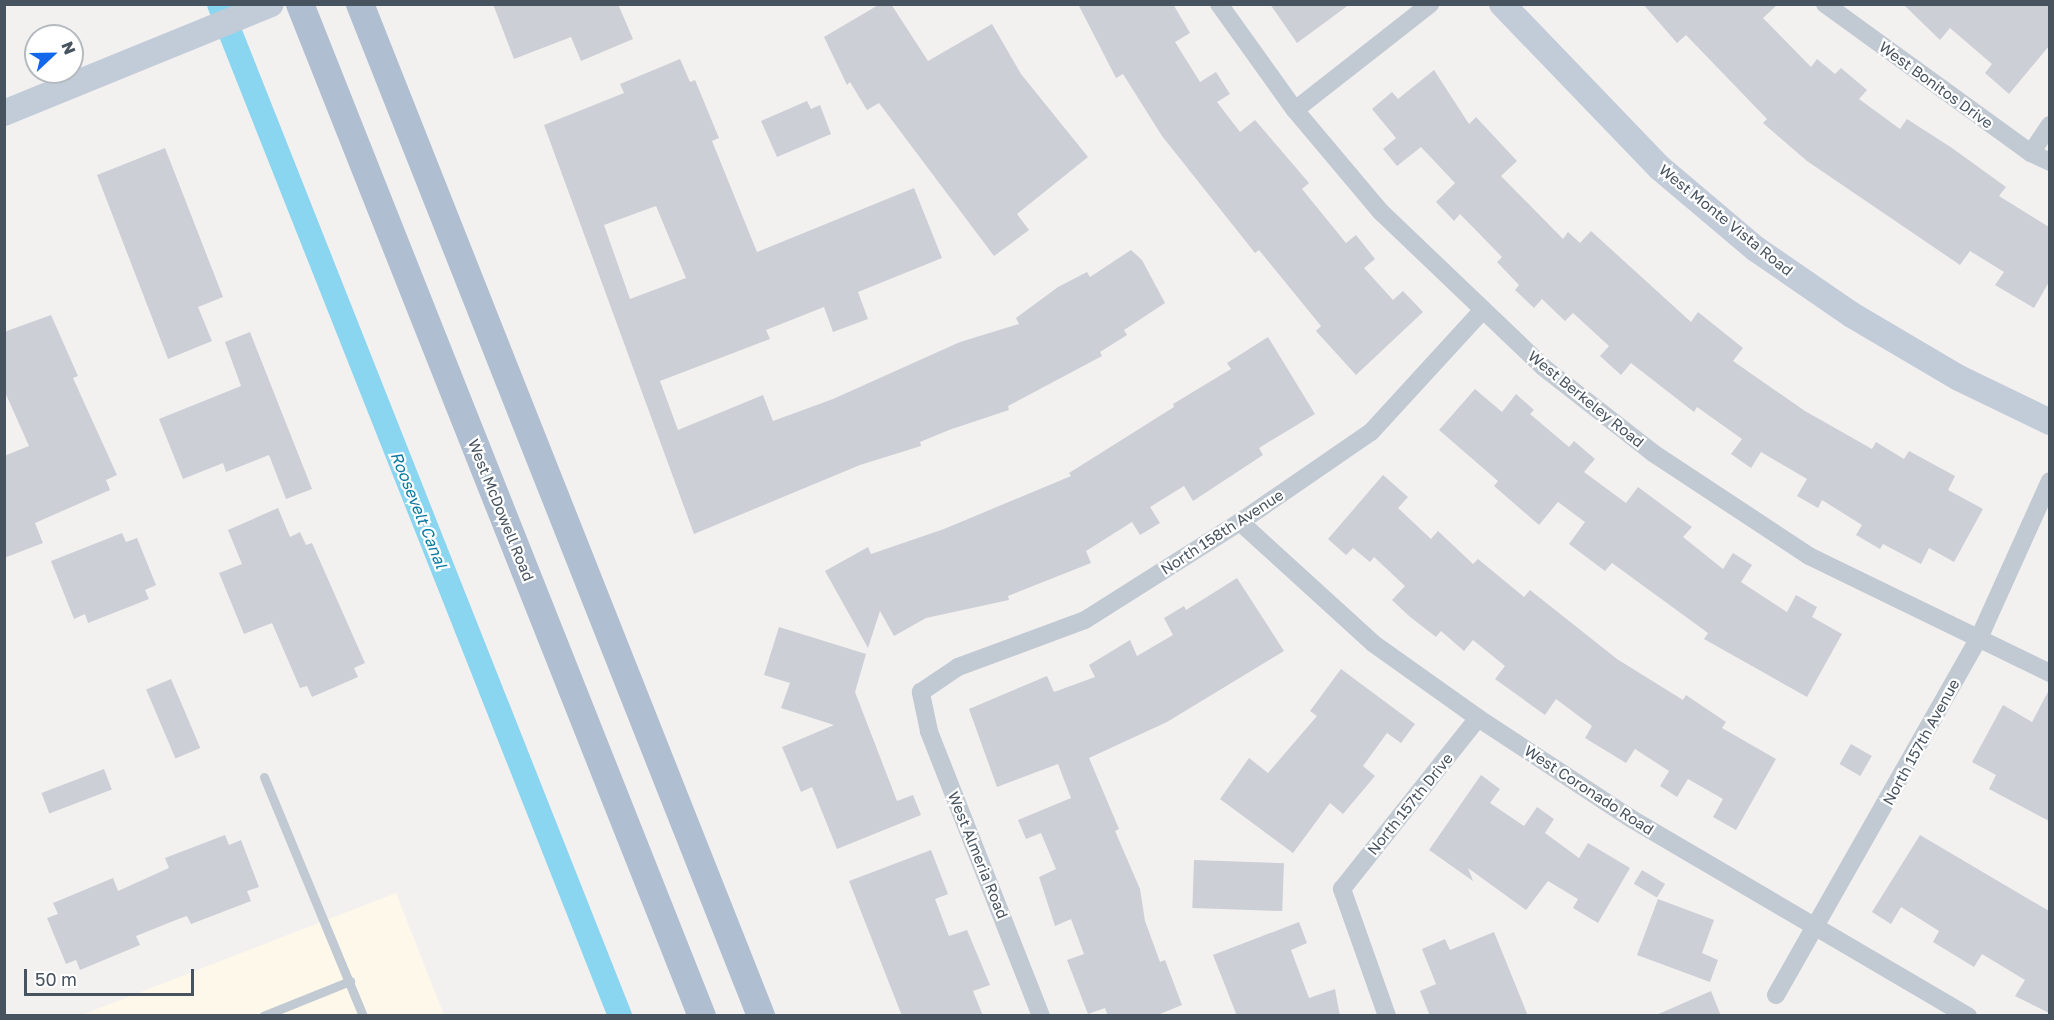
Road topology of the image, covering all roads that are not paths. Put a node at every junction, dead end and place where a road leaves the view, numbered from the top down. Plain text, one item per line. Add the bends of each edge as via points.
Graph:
1 (300, 4) edge
2 (360, 4) edge
3 (1220, 4) edge
4 (1430, 4) edge
5 (1502, 4) edge
6 (1825, 4) edge
7 (260, 10) edge
8 (1295, 110) junction
9 (4, 113) edge
10 (2049, 125) edge
11 (2031, 153) junction
12 (2049, 162) edge
13 (1481, 312) junction
14 (2049, 422) edge
15 (2049, 481) edge
16 (1240, 522) junction
17 (1979, 638) junction
18 (2049, 674) edge
19 (921, 692) joint
20 (1478, 718) junction
21 (264, 777) dead end
22 (1816, 927) junction
23 (350, 981) junction
24 (1776, 995) dead end
25 (263, 1016) edge
26 (363, 1016) edge
27 (702, 1016) edge
28 (761, 1016) edge
29 (1041, 1016) edge
30 (1387, 1016) edge
31 (1968, 1016) edge

1 - 27 main road, West McDowell Road
2 - 28 main road
3 - 8 street, West Berkeley Road
4 - 8 street
5 - 14 street, West Monte Vista Road via 1660,168 1756,249 1852,315 1959,378
6 - 11 street, West Bonitos Drive
7 - 9 street
8 - 13 street, West Berkeley Road via 1381,212
10 - 11 street
11 - 12 street, West Bonitos Drive
13 - 16 street, North 158th Avenue via 1371,432
13 - 17 street, West Berkeley Road via 1607,417 1725,503 1809,556
15 - 17 street, North 157th Avenue
16 - 19 street, North 158th Avenue via 1085,620 958,667
16 - 20 street, West Coronado Road via 1374,644
17 - 18 street, West Berkeley Road
17 - 22 street, North 157th Avenue
19 - 29 street, West Almeria Road via 929,731
20 - 22 street, West Coronado Road via 1630,818
20 - 30 street, North 157th Drive via 1342,889
21 - 23 lane
22 - 24 street, North 157th Avenue
22 - 31 street, West Coronado Road
23 - 25 lane
23 - 26 lane

